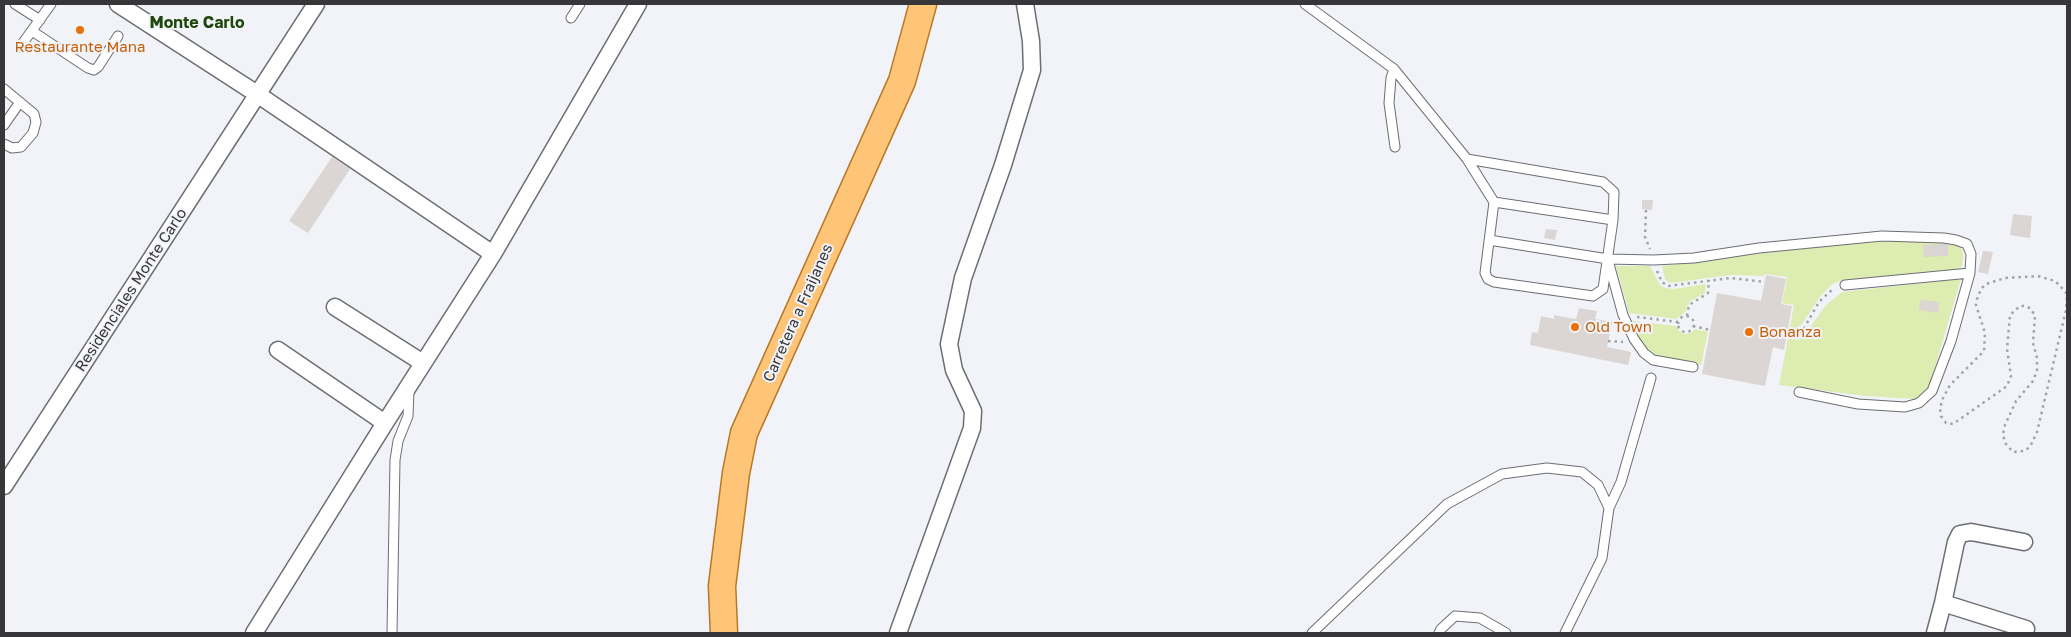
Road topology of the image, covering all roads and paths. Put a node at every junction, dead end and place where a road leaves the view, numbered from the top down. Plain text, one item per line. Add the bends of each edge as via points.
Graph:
1 (15, 4) edge
2 (51, 4) edge
3 (118, 4) edge
4 (316, 4) edge
5 (580, 4) edge
6 (638, 4) edge
7 (922, 4) edge
8 (1025, 4) edge
9 (1305, 4) edge
10 (571, 18) dead end
11 (40, 20) junction
12 (32, 31) junction
13 (118, 36) dead end
14 (20, 48) dead end
15 (1394, 69) junction
16 (5, 92) edge
17 (258, 94) junction
18 (20, 102) junction
19 (4, 125) edge
20 (4, 144) edge
21 (1395, 146) dead end
22 (1467, 159) junction
23 (1494, 202) junction
24 (1646, 210) dead end
25 (1614, 220) junction
26 (1489, 240) junction
27 (493, 254) junction
28 (1608, 259) junction
29 (1654, 260) junction
30 (1970, 273) junction
31 (2005, 278) joint
32 (1709, 280) junction
33 (1764, 282) dead end
34 (1845, 285) joint
35 (335, 307) dead end
36 (1624, 315) junction
37 (1687, 316) junction
38 (1678, 322) junction
39 (1693, 326) junction
40 (1710, 330) dead end
41 (1787, 334) dead end
42 (278, 350) dead end
43 (423, 363) junction
44 (1693, 367) dead end
45 (1651, 378) dead end
46 (409, 384) junction
47 (1799, 392) dead end
48 (384, 422) junction
49 (4, 486) edge
50 (1609, 508) junction
51 (2024, 542) dead end
52 (1943, 603) junction
53 (2026, 630) dead end
54 (254, 633) edge
55 (392, 633) edge
56 (724, 633) edge
57 (898, 633) edge
58 (1312, 633) edge
59 (1439, 633) edge
60 (1506, 633) edge
61 (1565, 633) edge
62 (1935, 633) edge

1 - 11 lane
2 - 11 lane
3 - 17 street
4 - 17 street, Residenciales Monte Carlo
5 - 10 lane
6 - 27 street
7 - 56 main road, Carretera a Fraijanes via 902,81 744,433 722,586
8 - 57 street via 1032,70 963,278 949,344 954,370 973,412 972,428
9 - 15 lane
11 - 12 lane
12 - 13 lane via 94,70
12 - 14 lane
15 - 21 lane via 1390,103
15 - 22 lane
16 - 18 lane
17 - 27 street
17 - 49 street, Residenciales Monte Carlo
18 - 19 lane
18 - 20 lane via 34,114 36,122 32,133 21,146 12,148
22 - 23 lane
22 - 25 lane via 1604,182 1614,192
23 - 25 lane
23 - 26 lane
24 - 29 path via 1645,237
25 - 28 lane
26 - 28 lane
26 - 28 lane via 1485,272 1494,282 1594,296 1603,289
27 - 43 street
28 - 29 lane
28 - 36 lane
29 - 30 lane via 1872,237 1944,238 1967,244 1971,254
29 - 32 path via 1662,282 1668,286
30 - 34 lane
30 - 47 lane via 1951,341 1932,391 1919,403 1905,407 1858,404
31 - 31 path via 1981,289 1976,305 1986,334 1984,351 1950,385 1943,398 1941,416 1953,424 2007,386 2010,376 2007,349 2010,315 2015,309 2026,306 2035,316 2033,343 2037,371 2016,401 2003,434 2004,443 2019,453 2030,447 2037,432 2059,344 2067,294 2055,281 2038,276
32 - 33 path via 1731,278
32 - 37 path via 1708,293 1689,305
34 - 41 path via 1834,288 1819,302 1798,335
35 - 43 street
36 - 38 path
36 - 44 lane via 1634,339 1653,360
37 - 38 path via 1682,316
37 - 39 path via 1693,320
38 - 39 path via 1685,332
39 - 40 path
42 - 48 street
43 - 46 street
45 - 50 lane via 1621,482
46 - 48 street
46 - 55 lane via 408,416 398,441 395,460
48 - 54 street
50 - 58 lane via 1598,485 1582,472 1547,468 1502,474 1447,504
50 - 61 lane via 1602,558
51 - 52 street via 1971,532 1960,534
52 - 53 street
52 - 62 street
59 - 60 lane via 1455,616 1480,618

